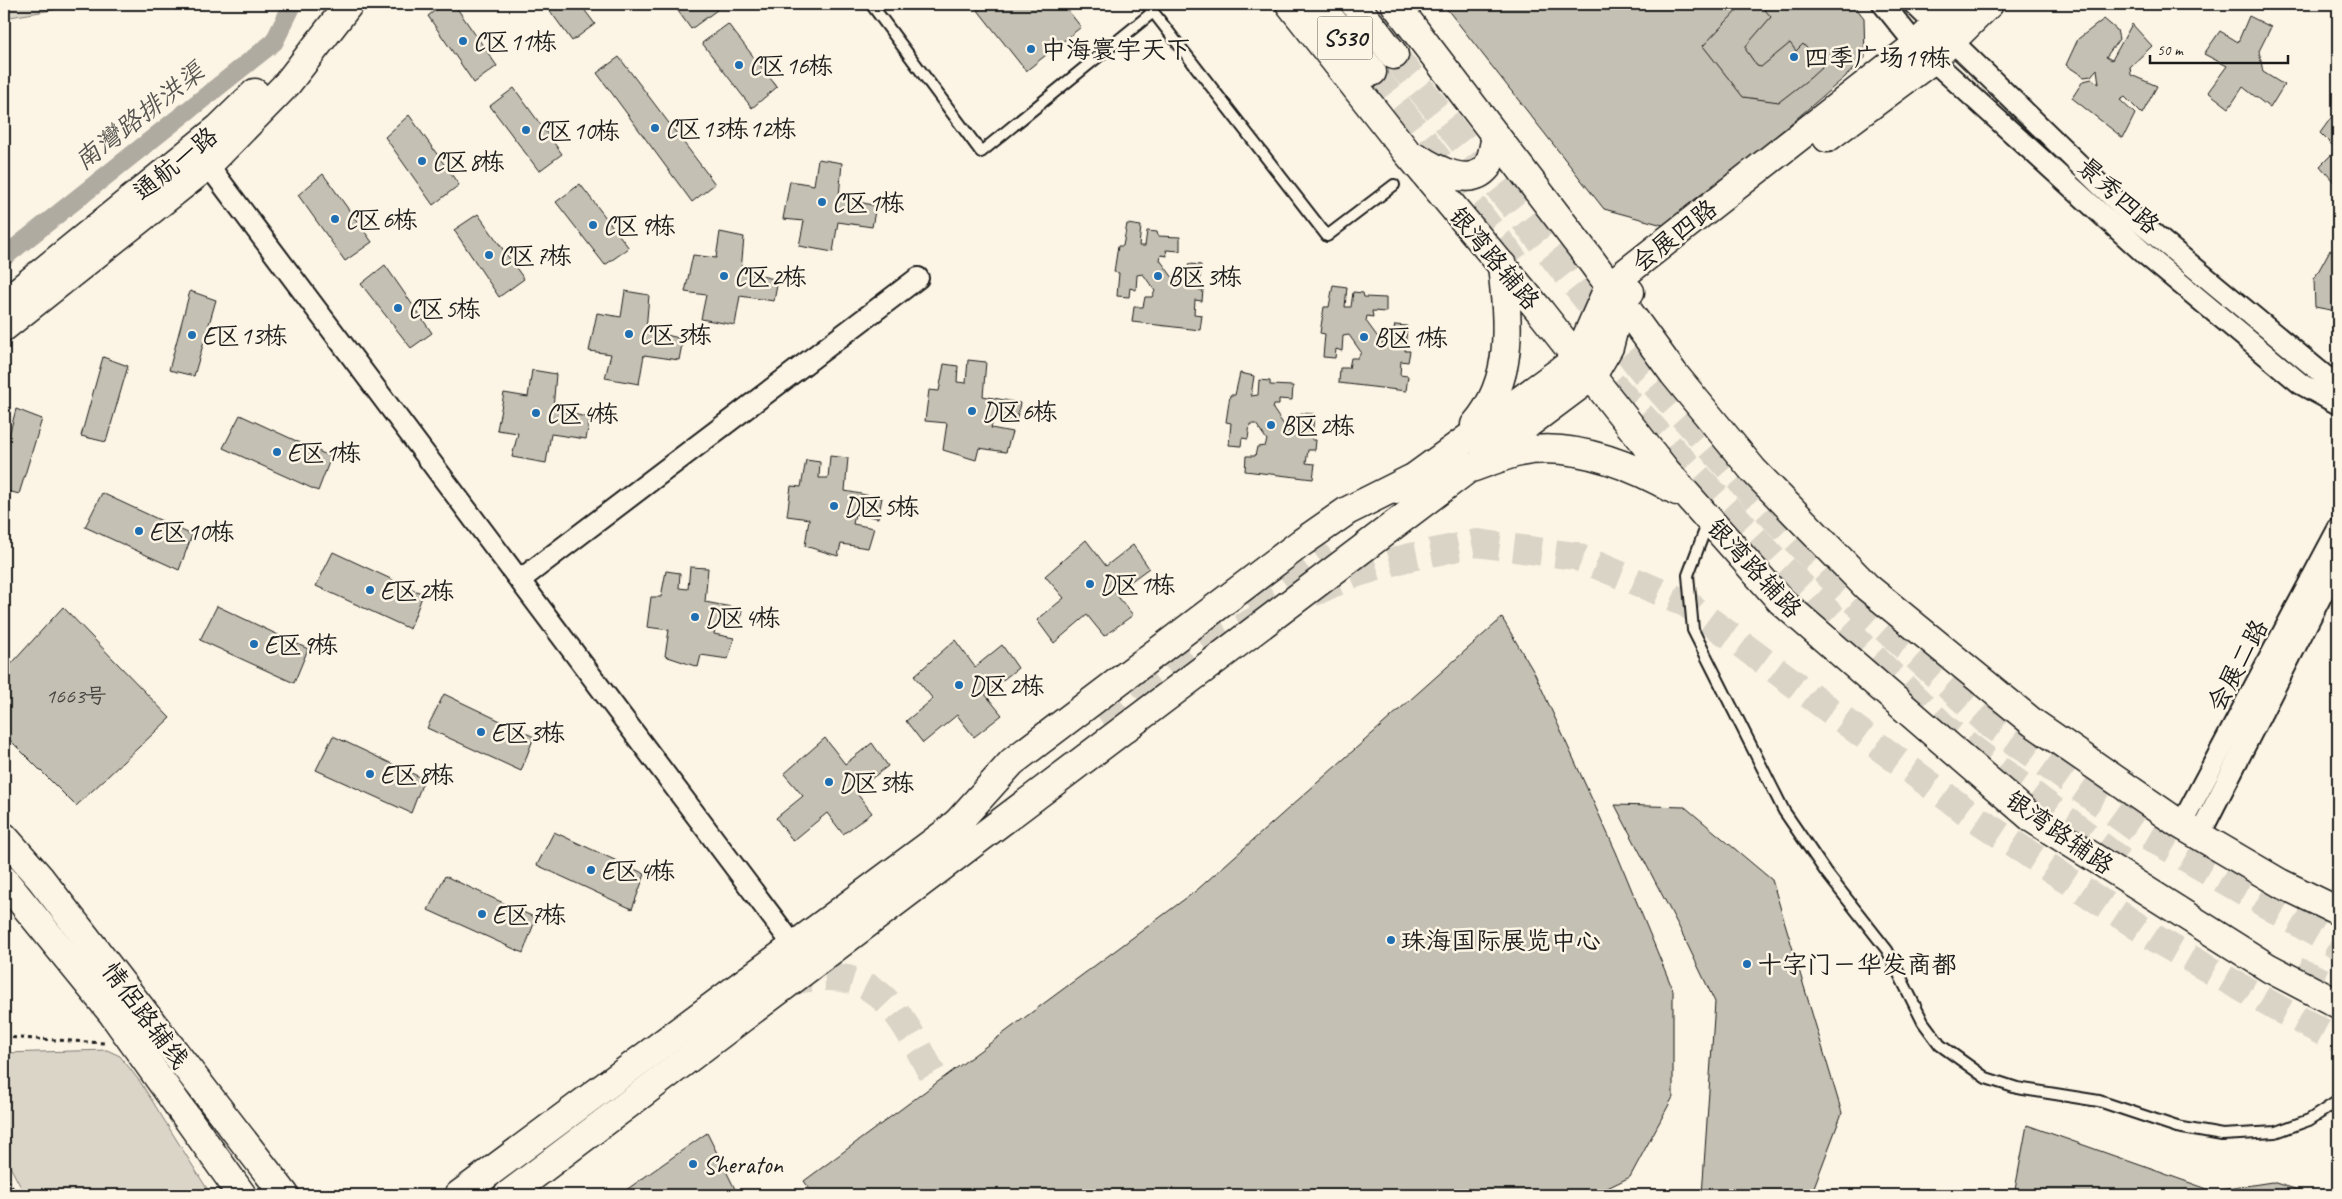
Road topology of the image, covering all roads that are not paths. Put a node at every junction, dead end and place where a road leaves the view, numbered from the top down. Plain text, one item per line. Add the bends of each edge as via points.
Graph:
1 (329, 4) edge
2 (350, 4) edge
3 (871, 4) edge
4 (1290, 4) edge
5 (1319, 4) edge
6 (1355, 4) edge
7 (1395, 4) edge
8 (1883, 4) edge
9 (1914, 4) edge
10 (1959, 4) edge
11 (1989, 4) edge
12 (1150, 8) edge
13 (1944, 33) junction
14 (1924, 52) junction
15 (1394, 55) tunnel mouth
16 (1372, 72) tunnel mouth
17 (1496, 136) junction
18 (1406, 151) junction
19 (208, 165) junction
20 (1394, 185) dead end
21 (1502, 264) junction
22 (918, 278) dead end
23 (1615, 294) junction
24 (4, 303) edge
25 (4, 327) edge
26 (1585, 368) junction
27 (2338, 382) edge
28 (2338, 404) edge
29 (1459, 443) junction
30 (1468, 470) junction
31 (1411, 479) junction
32 (1691, 499) junction
33 (1710, 519) junction
34 (2338, 529) edge
35 (1325, 543) tunnel mouth
36 (2338, 563) edge
37 (520, 580) junction
38 (2190, 831) junction
39 (4, 837) edge
40 (4, 880) edge
41 (2338, 911) edge
42 (794, 946) junction
43 (2338, 1004) edge
44 (2338, 1101) edge
45 (242, 1195) edge
46 (285, 1195) edge
47 (459, 1195) edge
48 (508, 1195) edge

1 - 24 main road, 通航一路 via 270,79 219,128
2 - 19 main road via 287,84
3 - 12 lane via 981,152
4 - 18 main road, 银湾路辅路
5 - 16 main road, S530
6 - 15 main road, S530
7 - 17 main road
8 - 14 street, 景秀四路
9 - 13 street, 景秀四路
10 - 13 main road, 会展四路
11 - 13 main road, 会展四路
12 - 20 lane via 1327,236
13 - 14 main road, 会展四路
13 - 27 street, 景秀四路 via 2132,216 2325,376
14 - 23 main road, 会展四路 via 1654,267
14 - 28 street, 景秀四路 via 2145,254 2301,384
17 - 18 main road via 1488,166 1476,176 1456,176 1434,168
17 - 23 main road
18 - 21 main road, 银湾路辅路
19 - 25 main road
19 - 37 street
21 - 26 main road, 银湾路辅路
21 - 29 main road via 1507,310 1500,385 1485,413
22 - 37 street
23 - 26 main road via 1609,347
23 - 38 main road via 1674,374 1753,470 1867,588 2032,722
26 - 29 main road
26 - 30 main road
26 - 32 main road, 银湾路辅路
29 - 31 main road
30 - 32 main road via 1519,452 1576,452 1626,465
30 - 48 main road
31 - 35 main road
31 - 42 main road via 1324,526 1020,756 943,835
32 - 33 main road, 银湾路辅路
33 - 43 main road, 银湾路辅路 via 1781,600 2033,819 2269,968
33 - 44 lane via 1688,575 1693,630 1784,811 1825,872 1887,950 1923,1022 1940,1045 1986,1078 2017,1088 2099,1101 2177,1127 2222,1135 2276,1132 2309,1120
34 - 38 street, 会展二路
36 - 38 street, 会展二路
37 - 42 street
38 - 41 main road via 2280,883
39 - 46 main road, 情侣路辅线 via 40,878
40 - 45 main road, 情侣路辅线 via 113,1014
42 - 47 main road

